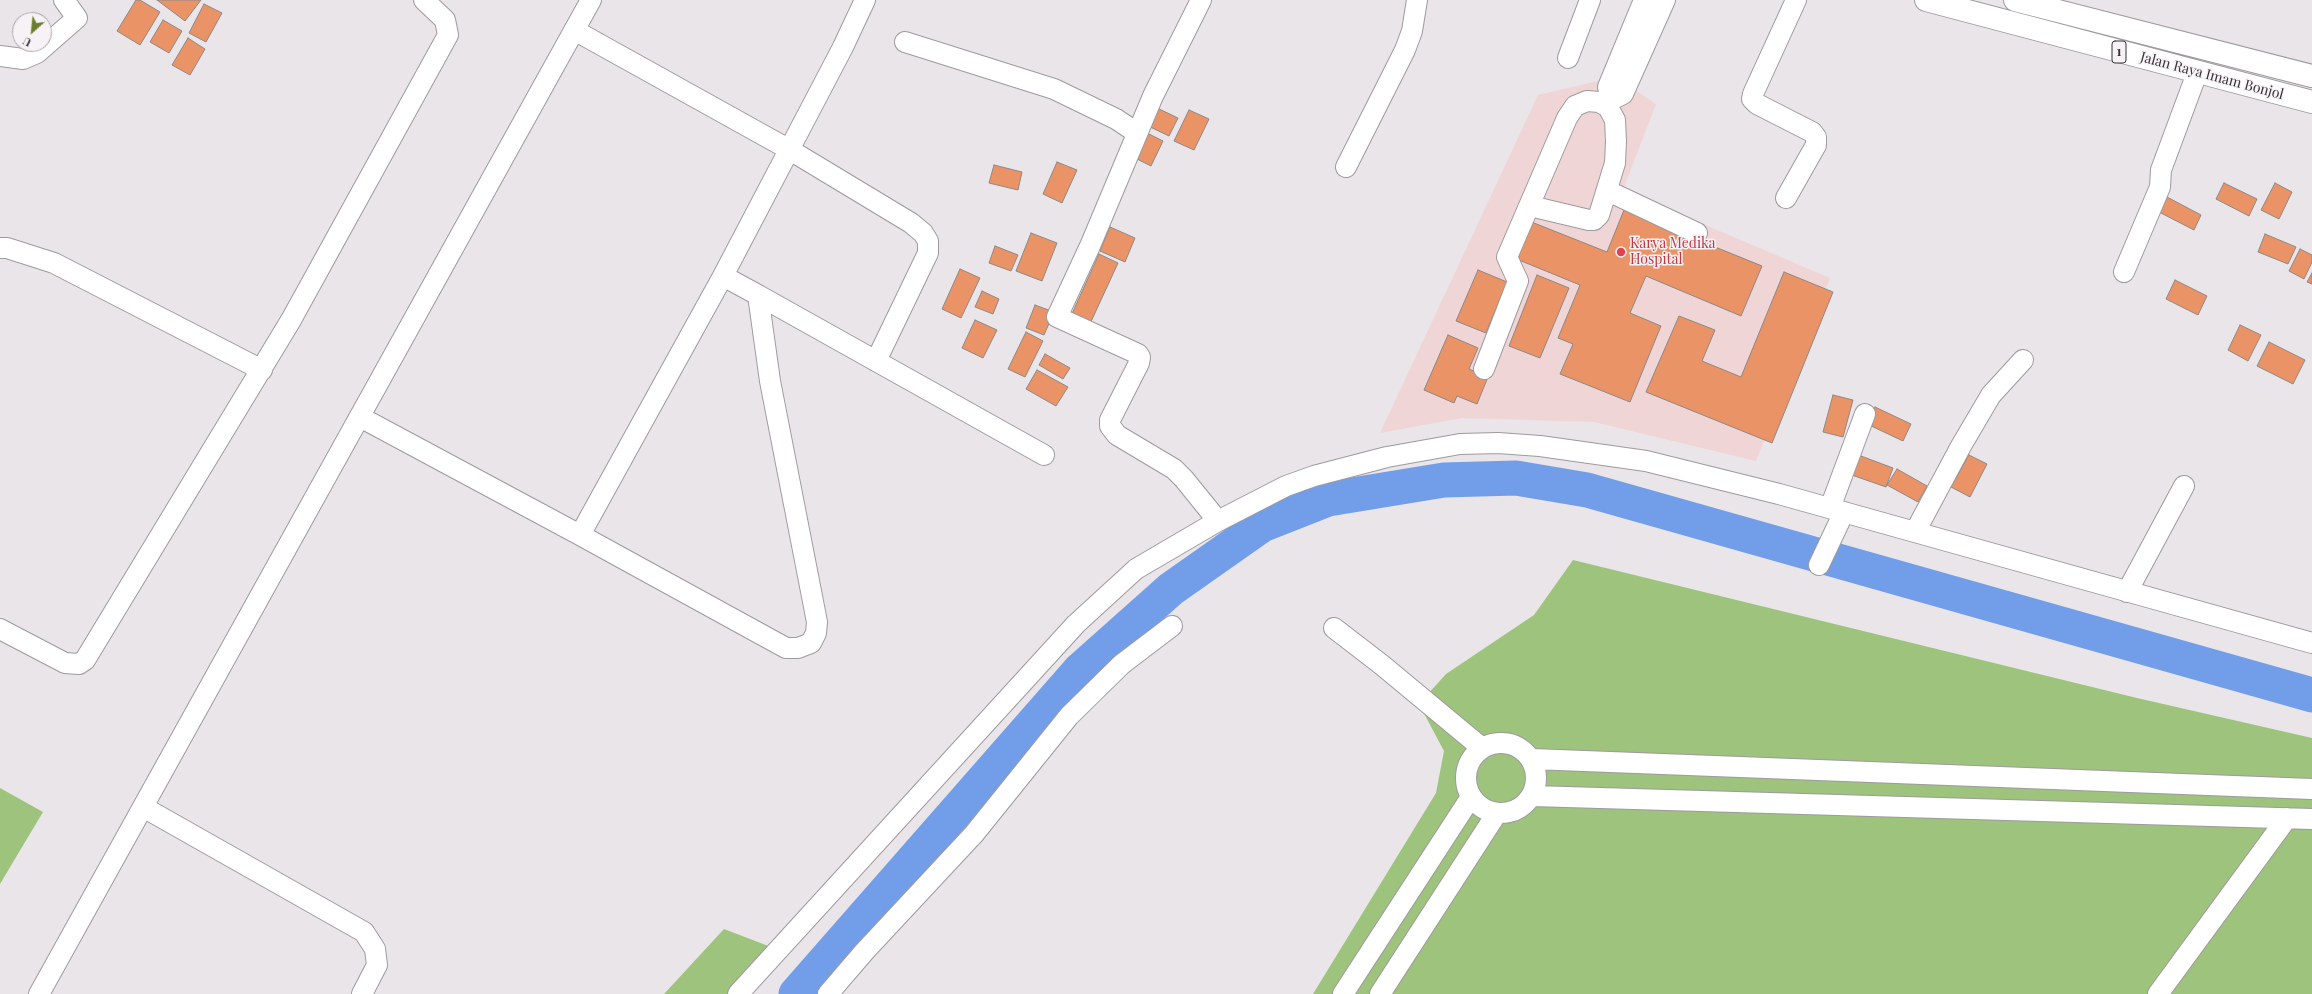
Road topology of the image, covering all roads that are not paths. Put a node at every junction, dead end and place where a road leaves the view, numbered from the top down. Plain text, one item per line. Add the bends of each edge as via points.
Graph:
1 (64, 0) edge
2 (424, 0) edge
3 (591, 0) edge
4 (865, 0) edge
5 (1201, 0) edge
6 (1417, 0) edge
7 (1590, 0) edge
8 (1644, 0) edge
9 (1665, 0) edge
10 (1796, 0) edge
11 (2015, 0) edge
12 (1937, 1) edge
13 (574, 30) junction
14 (905, 42) dead end
15 (0, 56) edge
16 (1568, 58) dead end
17 (2197, 73) junction
18 (2312, 76) edge
19 (2312, 102) edge
20 (1610, 104) junction
21 (1137, 133) junction
22 (790, 150) junction
23 (1346, 167) dead end
24 (1608, 191) junction
25 (1786, 198) dead end
26 (1530, 206) junction
27 (1697, 233) dead end
28 (0, 248) edge
29 (2124, 272) dead end
30 (723, 276) junction
31 (758, 295) junction
32 (2023, 360) dead end
33 (876, 361) junction
34 (1484, 369) dead end
35 (262, 370) junction
36 (1866, 414) dead end
37 (360, 417) junction
38 (1044, 455) dead end
39 (2184, 486) dead end
40 (1837, 510) junction
41 (1218, 521) junction
42 (1915, 532) junction
43 (580, 535) junction
44 (1820, 564) dead end
45 (2127, 592) junction
46 (1172, 626) dead end
47 (1334, 628) dead end
48 (0, 629) edge
49 (2312, 643) edge
50 (1482, 748) junction
51 (1532, 759) junction
52 (2312, 789) edge
53 (1532, 796) junction
54 (1471, 797) junction
55 (143, 807) junction
56 (1497, 813) junction
57 (2287, 818) junction
58 (2312, 819) edge
59 (40, 994) edge
60 (362, 994) edge
61 (738, 994) edge
62 (828, 994) edge
63 (1343, 994) edge
64 (1380, 994) edge
65 (2158, 994) edge

1 - 15 street via 77,18 37,54 23,59
2 - 35 street via 445,20 448,34
3 - 13 street
4 - 22 street
5 - 21 street
6 - 23 street via 1412,30 1405,50
7 - 16 street
8 - 20 street via 1608,87
9 - 20 street via 1623,94
10 - 25 street via 1752,99 1812,132 1816,137 1816,144
11 - 18 highway, Jalan Raya Imam Bonjol / 1
12 - 17 highway, Jalan Raya Imam Bonjol / 1
13 - 22 street
13 - 37 street
14 - 21 street via 1054,90 1116,119
17 - 19 highway, Jalan Raya Imam Bonjol / 1
17 - 29 street via 2160,170 2160,187
20 - 24 street via 1615,120 1616,141 1615,163
20 - 26 street via 1587,101 1575,106 1567,118
21 - 41 street via 1090,246 1057,316 1138,354 1139,363 1110,420 1110,426 1117,435 1174,469
22 - 30 street
22 - 33 street via 911,223 928,241 928,253
24 - 26 street via 1599,215 1594,220
24 - 27 street
26 - 34 street via 1507,257 1518,281
28 - 35 street via 54,263
30 - 31 street
30 - 43 street
31 - 33 street
31 - 43 street via 770,381 817,622 816,633 810,643 798,648 786,648
32 - 42 street via 1991,395
33 - 38 street
35 - 48 street via 84,660 79,664 65,663
36 - 40 street
37 - 43 street
37 - 55 street
39 - 45 street
40 - 41 street via 1646,460 1498,443 1422,449 1314,476 1286,486
40 - 42 street
40 - 44 street via 1830,541
41 - 61 street via 1136,569 1098,603
42 - 45 street
45 - 49 street
46 - 62 street via 1122,664 1069,716 974,834
47 - 50 street
50 - 51 street via 1500,742 1518,746
50 - 54 street via 1469,761 1466,779
51 - 52 street
51 - 53 street via 1537,778
53 - 56 street via 1517,810
53 - 57 street
54 - 56 street via 1482,808
54 - 63 street
55 - 59 street
55 - 60 street via 364,932 375,949 377,965
56 - 64 street
57 - 58 street
57 - 65 street

